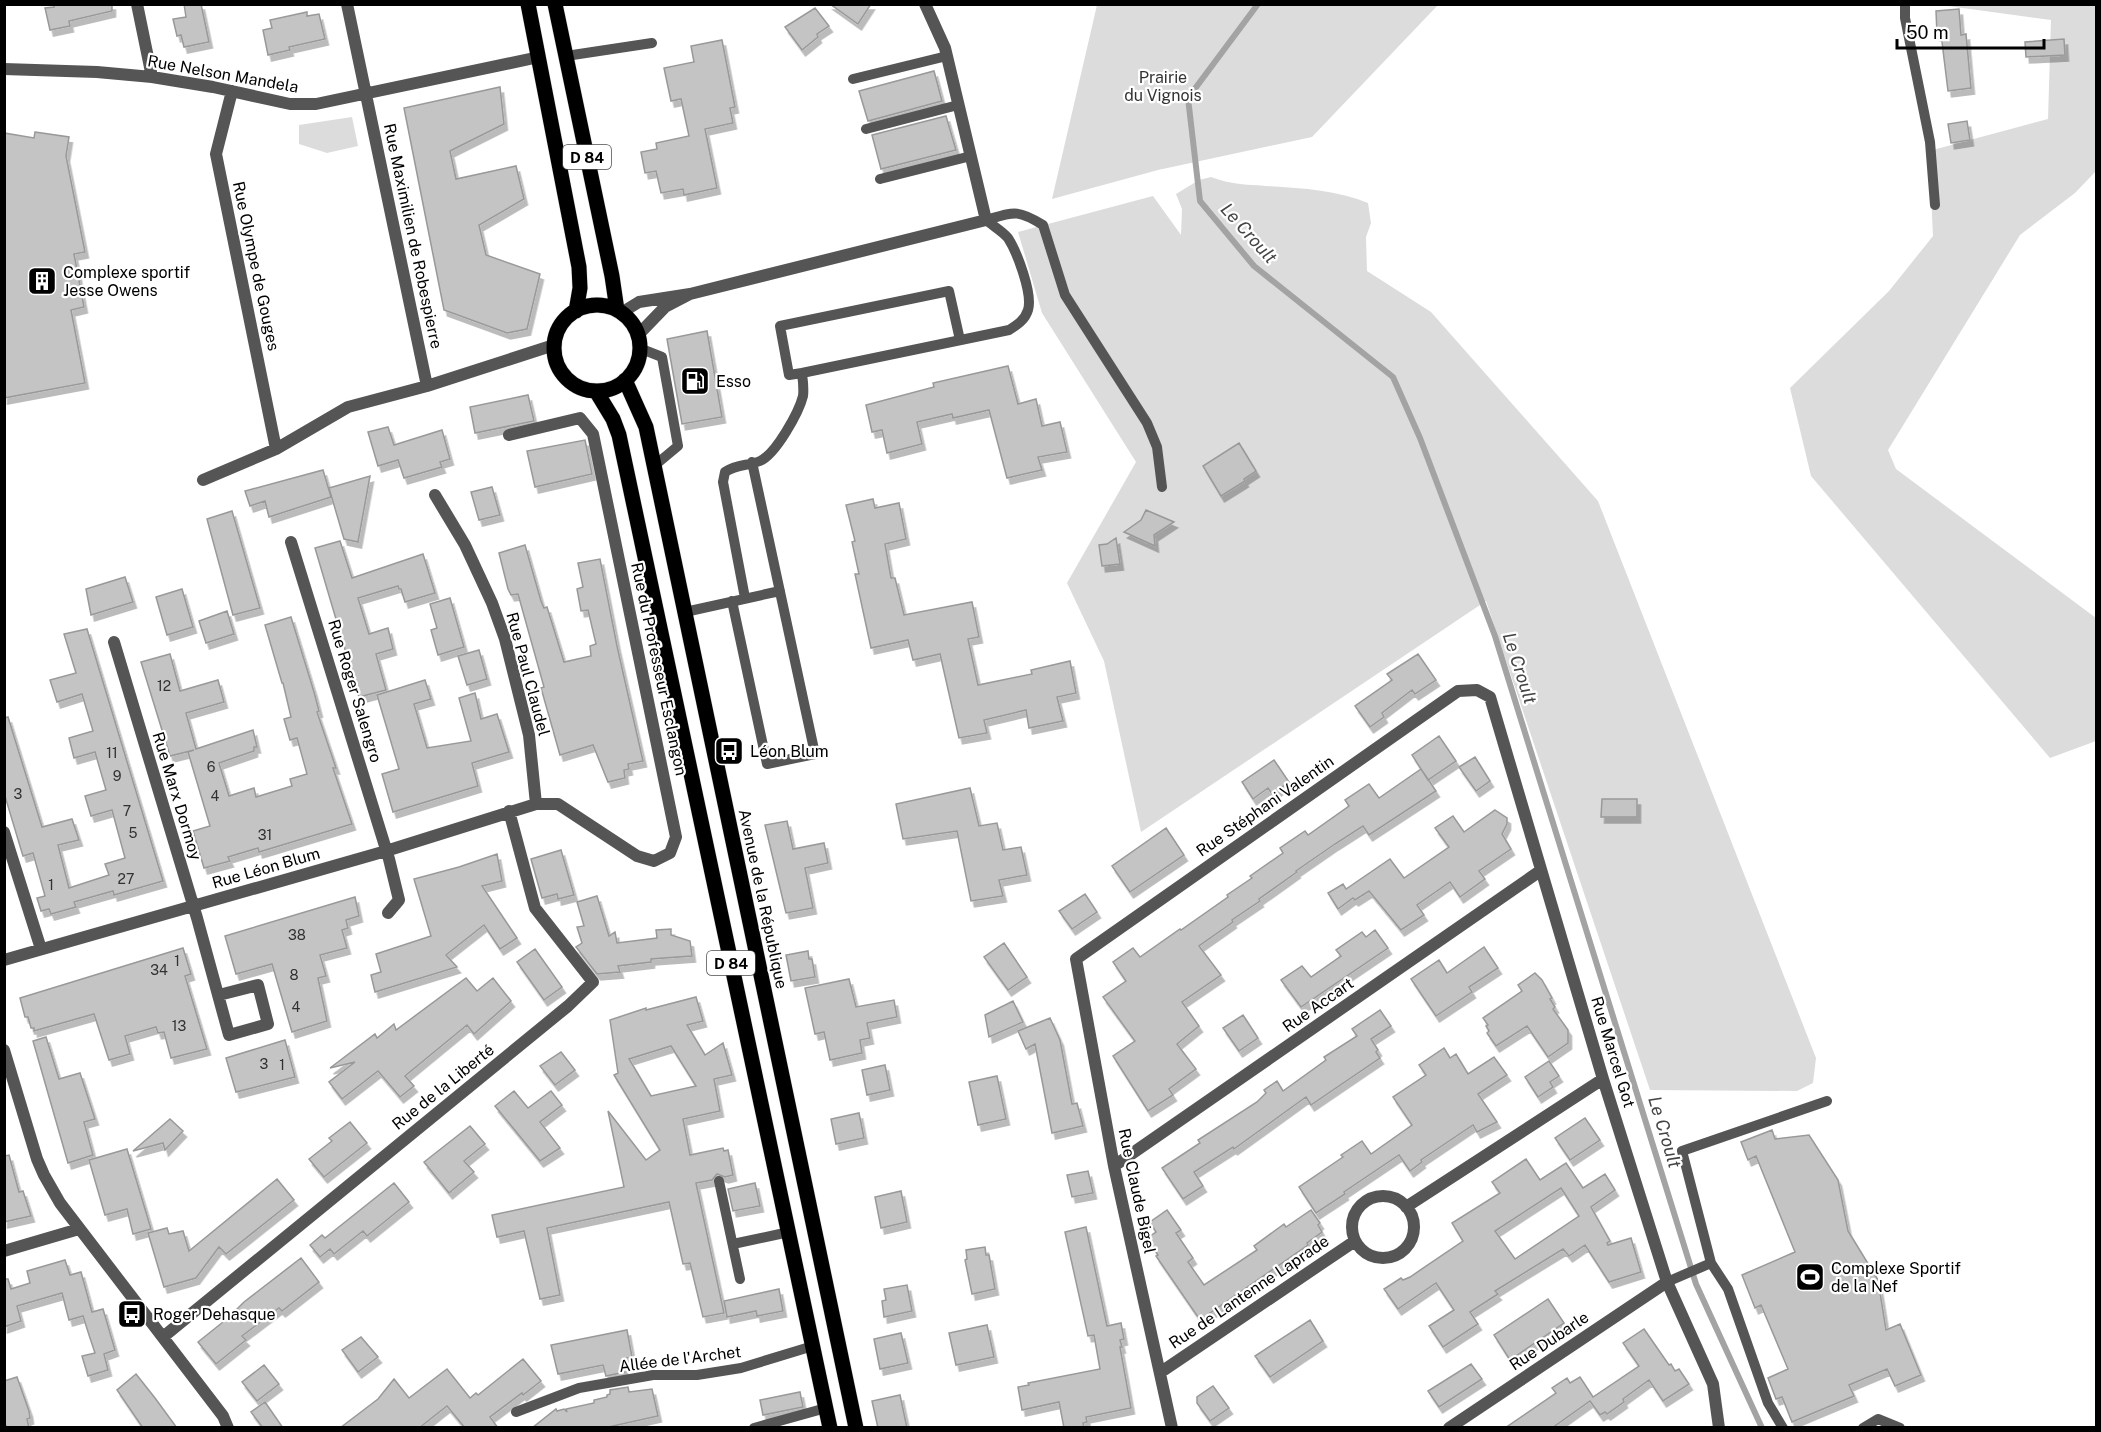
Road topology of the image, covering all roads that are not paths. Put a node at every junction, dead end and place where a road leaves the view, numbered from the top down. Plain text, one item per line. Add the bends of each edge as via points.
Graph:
1 (137, 4) edge
2 (347, 4) edge
3 (528, 4) edge
4 (555, 4) edge
5 (925, 4) edge
6 (1905, 4) edge
7 (652, 43) dead end
8 (946, 52) junction
9 (566, 56) junction
10 (539, 57) junction
11 (4, 69) edge
12 (152, 77) junction
13 (853, 79) dead end
14 (232, 91) junction
15 (367, 94) junction
16 (958, 105) junction
17 (866, 129) dead end
18 (971, 156) junction
19 (880, 179) dead end
20 (1935, 205) dead end
21 (986, 220) junction
22 (690, 294) junction
23 (576, 311) junction
24 (619, 312) junction
25 (960, 340) junction
26 (638, 342) junction
27 (554, 345) junction
28 (802, 373) junction
29 (625, 381) junction
30 (427, 386) junction
31 (596, 391) junction
32 (509, 435) dead end
33 (276, 449) junction
34 (753, 462) junction
35 (654, 466) junction
36 (203, 480) dead end
37 (1162, 487) dead end
38 (435, 495) dead end
39 (291, 542) dead end
40 (780, 591) junction
41 (745, 598) junction
42 (732, 601) junction
43 (685, 612) junction
44 (114, 642) dead end
45 (1477, 690) joint
46 (536, 804) junction
47 (509, 811) junction
48 (4, 832) edge
49 (386, 851) junction
50 (1540, 871) junction
51 (193, 907) junction
52 (388, 913) dead end
53 (41, 949) junction
54 (4, 960) edge
55 (1076, 960) joint
56 (219, 995) junction
57 (4, 1050) edge
58 (1603, 1079) junction
59 (1827, 1101) dead end
60 (1114, 1167) junction
61 (719, 1181) dead end
62 (1406, 1207) junction
63 (80, 1229) junction
64 (789, 1232) junction
65 (1355, 1240) junction
66 (733, 1244) junction
67 (4, 1251) edge
68 (1708, 1264) junction
69 (740, 1280) dead end
70 (1667, 1281) junction
71 (163, 1337) junction
72 (813, 1346) junction
73 (1161, 1372) junction
74 (826, 1408) junction
75 (516, 1412) dead end
76 (228, 1428) edge
77 (754, 1428) edge
78 (830, 1428) edge
79 (856, 1428) edge
80 (1172, 1428) edge
81 (1449, 1428) edge
82 (1719, 1428) edge
83 (1782, 1428) edge
84 (1863, 1428) edge
85 (1900, 1428) edge

1 - 12 street
2 - 15 street, Rue Maximilien de Robespierre
3 - 10 main road, D 84
4 - 9 main road, D 84
5 - 8 street
6 - 20 lane via 1930,142
7 - 9 lane
8 - 13 lane
8 - 16 street
9 - 24 main road, D 84
10 - 15 street, Rue Nelson Mandela
10 - 23 main road, D 84 via 579,267
11 - 12 street, Rue Nelson Mandela
12 - 14 street, Rue Nelson Mandela
14 - 15 street, Rue Nelson Mandela via 290,104 316,104
14 - 33 street, Rue Olympe de Gouges via 216,154
15 - 30 street, Rue Maximilien de Robespierre
16 - 17 lane
16 - 18 street
18 - 19 lane
18 - 21 street
21 - 22 street
21 - 25 lane via 1006,236 1015,250 1029,295 1028,310 1021,323 1009,330
21 - 37 lane via 1010,213 1025,214 1043,225 1065,295 1147,423 1156,447
22 - 24 street via 639,302
22 - 26 street via 665,307
23 - 24 main road via 603,306
23 - 27 main road via 561,326
24 - 26 main road, D 84 via 628,319
25 - 28 lane
25 - 28 lane via 948,291 780,326 789,375
26 - 29 main road via 638,360
26 - 35 lane via 662,357 678,446
27 - 30 street
27 - 31 main road via 558,365 570,382
28 - 34 lane via 802,398 782,439 767,456
29 - 31 main road
29 - 35 main road, Avenue de la République / D 84 via 646,427
30 - 33 street via 348,407
31 - 64 main road, D 84 via 619,435
32 - 46 street, Rue du Professeur Esclangon via 580,418 593,434 676,837 670,853 654,861 637,856 558,804
33 - 36 street
34 - 40 lane
34 - 41 lane via 735,465 725,472 723,482
35 - 43 main road, Avenue de la République / D 84
38 - 46 street, Rue Paul Claudel via 465,545 505,639 529,735
39 - 49 street, Rue Roger Salengro
40 - 41 lane
40 - 42 lane via 815,754 767,764
41 - 42 lane
42 - 43 lane
43 - 79 main road, Avenue de la République / D 84
44 - 51 street, Rue Marx Dormoy
45 - 50 street, Rue Marcel Got via 1490,697
45 - 55 street, Rue Stéphani Valentin via 1458,691
46 - 47 street, Rue Léon Blum
47 - 49 street, Rue Léon Blum
47 - 71 street, Rue de la Liberté via 535,908 592,982 568,1006
48 - 53 street
49 - 51 street, Rue Léon Blum
49 - 52 street, Rue Roger Salengro via 399,900
50 - 58 street, Rue Marcel Got
50 - 60 street, Rue Accart
51 - 53 street, Rue Léon Blum
51 - 56 street, Rue Marx Dormoy
53 - 54 street, Rue Léon Blum
55 - 60 street, Rue Claude Bigel
56 - 56 street, Rue Marx Dormoy via 229,1035 268,1024 258,985
57 - 63 street via 37,1159
58 - 62 street
58 - 70 street, Rue Marcel Got
59 - 68 lane via 1682,1151
60 - 73 street, Rue Claude Bigel
61 - 66 lane
62 - 65 street, Rue de Lantenne Laprade via 1390,1197 1371,1199 1356,1212
62 - 65 street, Rue de Lantenne Laprade via 1412,1216 1413,1236 1400,1253 1380,1258 1361,1249
63 - 67 street
63 - 71 street
64 - 66 lane
64 - 72 main road, D 84
65 - 73 street, Rue de Lantenne Laprade
66 - 69 lane
68 - 70 lane
68 - 83 lane via 1728,1289 1768,1403
70 - 81 street, Rue Dubarle
70 - 82 street, Rue Marcel Got via 1713,1384
71 - 76 street
72 - 74 main road, D 84
72 - 75 lane, Allée de l'Archet via 741,1368 697,1375 653,1374 579,1388
73 - 80 street, Rue Claude Bigel
74 - 77 lane
74 - 78 main road, D 84
84 - 85 lane via 1878,1419

